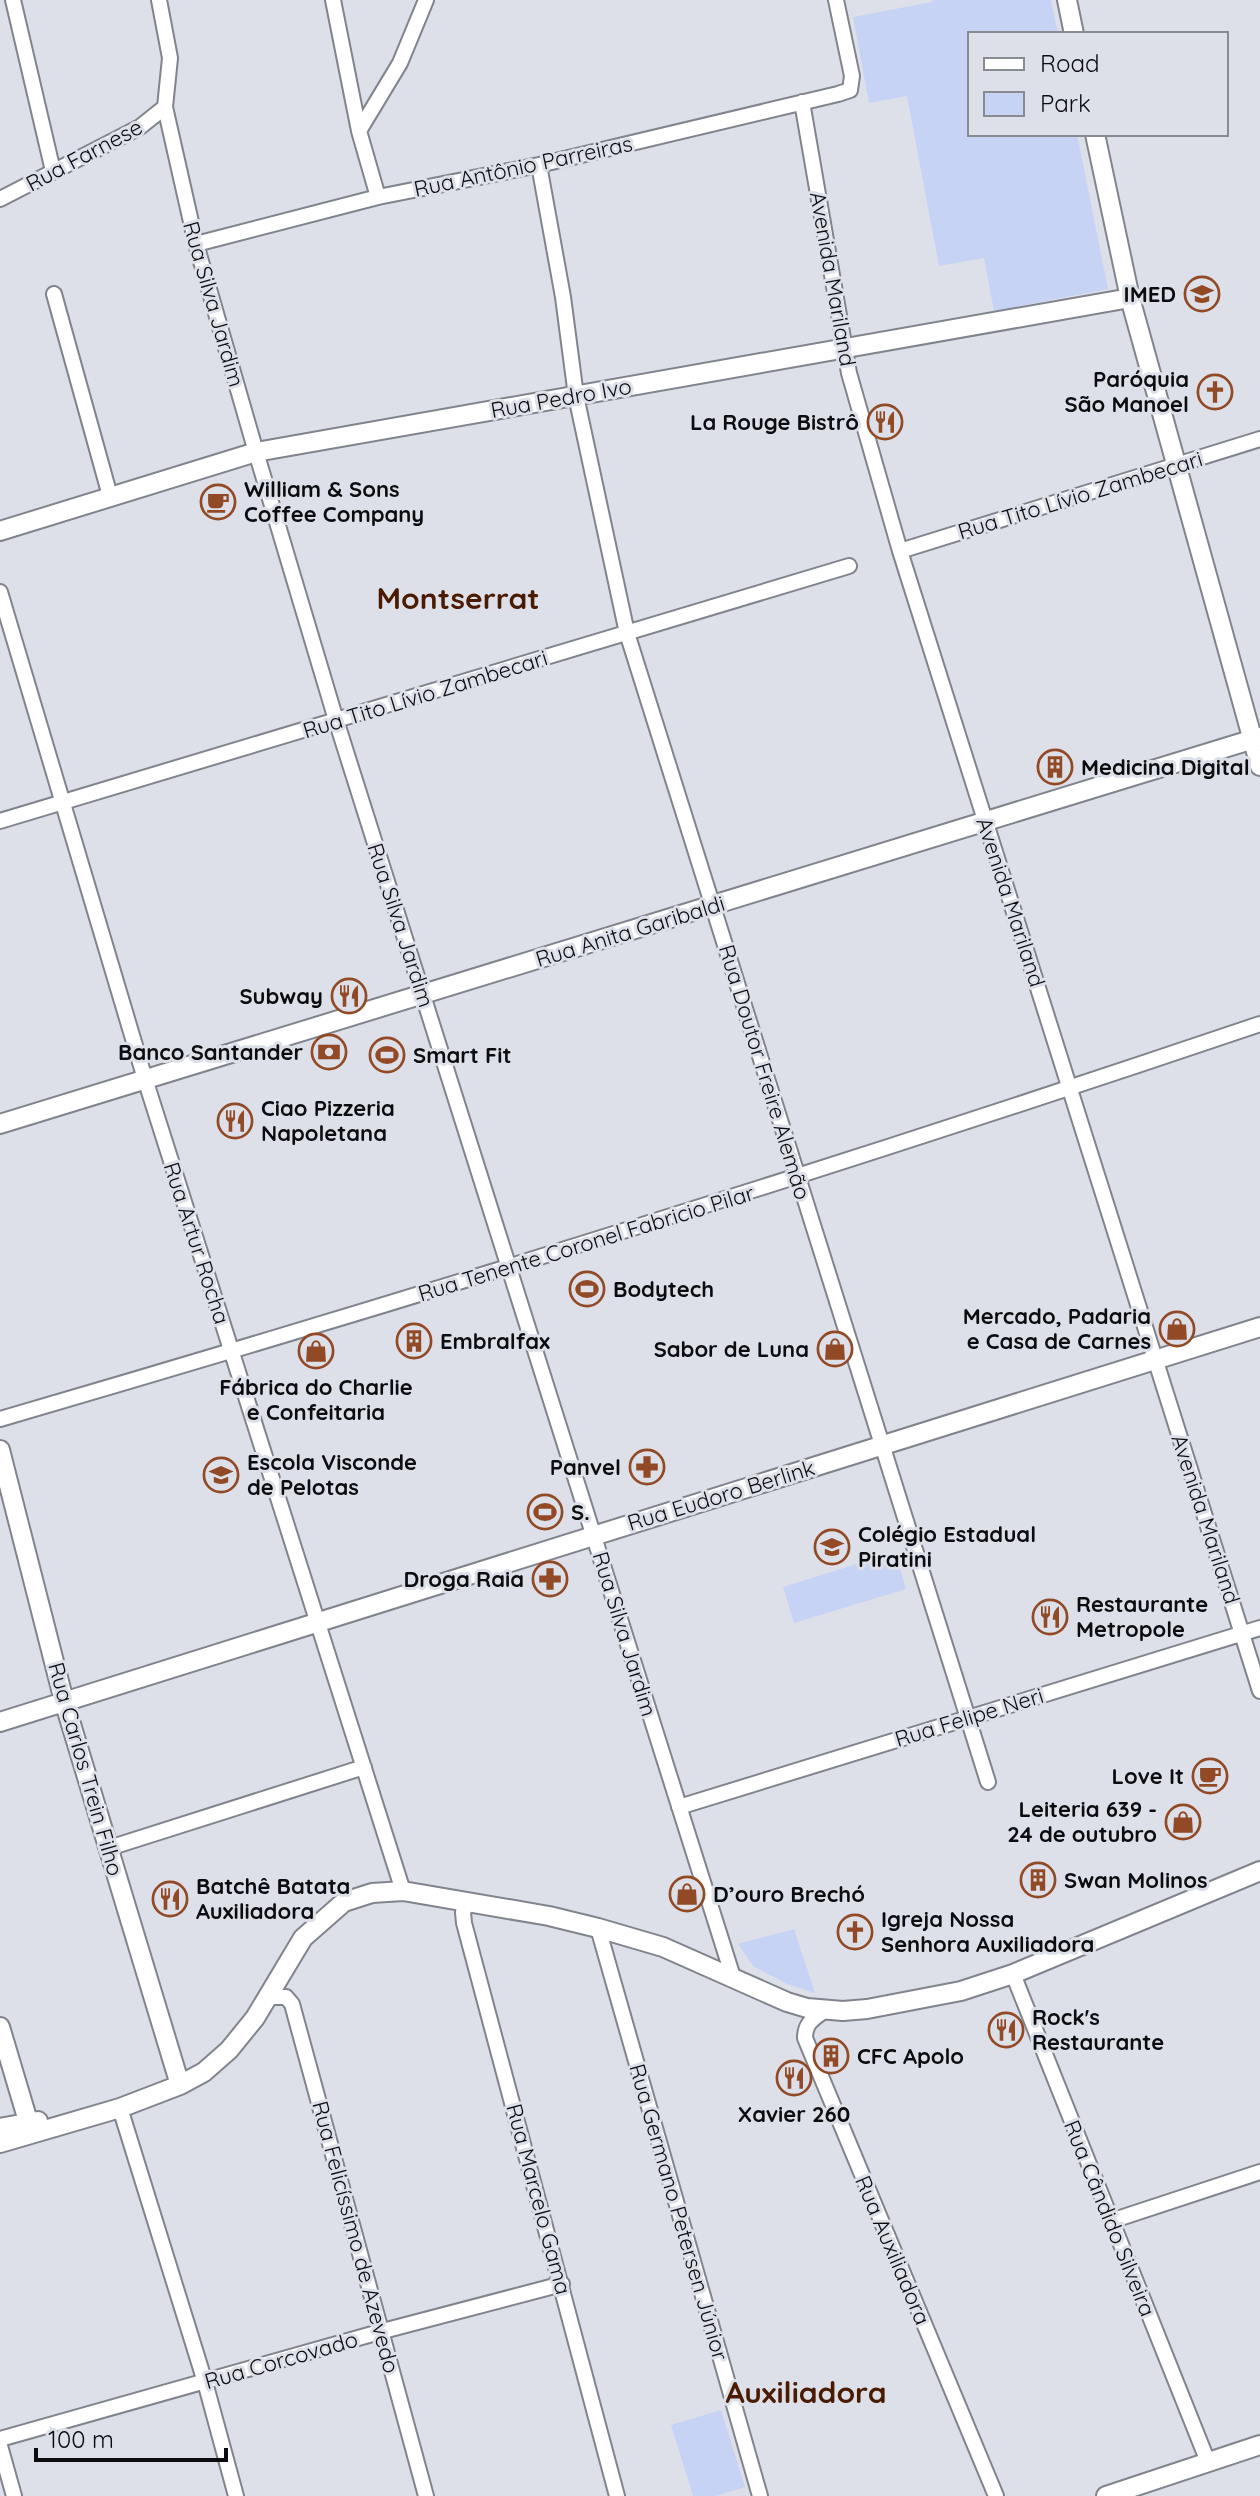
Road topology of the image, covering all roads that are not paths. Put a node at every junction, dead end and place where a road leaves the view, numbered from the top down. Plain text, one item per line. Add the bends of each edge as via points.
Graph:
1 (13, 0) edge
2 (159, 0) edge
3 (333, 0) edge
4 (426, 0) edge
5 (836, 0) edge
6 (1067, 0) edge
7 (1074, 32) edge
8 (802, 102) junction
9 (165, 107) junction
10 (359, 131) junction
11 (1095, 136) edge
12 (539, 165) junction
13 (53, 171) junction
14 (378, 197) junction
15 (0, 199) edge
16 (196, 244) junction
17 (54, 294) dead end
18 (1130, 298) junction
19 (844, 348) junction
20 (576, 396) junction
21 (1260, 439) edge
22 (256, 452) junction
23 (1177, 466) junction
24 (110, 496) junction
25 (0, 531) edge
26 (900, 551) junction
27 (849, 566) dead end
28 (0, 592) edge
29 (627, 633) junction
30 (336, 720) junction
31 (1256, 738) edge
32 (1260, 766) edge
33 (63, 803) junction
34 (0, 821) edge
35 (985, 821) junction
36 (713, 905) junction
37 (423, 994) junction
38 (1260, 1024) edge
39 (145, 1079) junction
40 (1070, 1089) junction
41 (0, 1124) edge
42 (798, 1177) junction
43 (509, 1268) junction
44 (1260, 1327) edge
45 (231, 1352) junction
46 (1155, 1359) junction
47 (0, 1419) edge
48 (882, 1444) junction
49 (0, 1450) edge
50 (594, 1535) junction
51 (317, 1621) junction
52 (1260, 1628) edge
53 (1242, 1634) junction
54 (1260, 1691) edge
55 (64, 1701) junction
56 (968, 1718) junction
57 (0, 1722) edge
58 (364, 1767) junction
59 (988, 1782) dead end
60 (679, 1807) junction
61 (109, 1848) junction
62 (1260, 1871) edge
63 (403, 1891) junction
64 (468, 1902) junction
65 (598, 1928) junction
66 (1013, 1974) junction
67 (733, 1977) junction
68 (269, 1997) junction
69 (824, 2011) junction
70 (0, 2027) edge
71 (180, 2085) junction
72 (120, 2108) junction
73 (28, 2121) junction
74 (76, 2121) junction
75 (0, 2128) edge
76 (0, 2143) edge
77 (1260, 2172) edge
78 (1111, 2221) junction
79 (562, 2284) junction
80 (383, 2331) junction
81 (205, 2382) junction
82 (0, 2439) edge
83 (1260, 2445) edge
84 (0, 2446) edge
85 (1208, 2462) junction
86 (14, 2496) edge
87 (236, 2496) edge
88 (426, 2496) edge
89 (617, 2496) edge
90 (760, 2496) edge
91 (996, 2496) edge
92 (1106, 2496) edge

1 - 13 street
2 - 9 street, Rua Silva Jardim via 170,58
3 - 10 street
4 - 10 street via 400,63
5 - 8 street, Rua Antônio Parreiras via 852,76 850,90
6 - 7 street
8 - 12 street, Rua Antônio Parreiras
8 - 19 street, Avenida Mariland
9 - 13 street, Rua Farnese via 140,127
9 - 16 street, Rua Silva Jardim
10 - 14 street
11 - 18 street
12 - 14 street, Rua Antônio Parreiras
12 - 20 street, Rua Doutor Freire Alemão
13 - 15 street, Rua Farnese
14 - 16 street, Rua Antônio Parreiras
16 - 22 street, Rua Silva Jardim
17 - 24 street
18 - 19 street, Rua Pedro Ivo
18 - 23 street
19 - 20 street, Rua Pedro Ivo
19 - 26 street, Avenida Mariland
20 - 22 street, Rua Pedro Ivo
20 - 29 street, Rua Doutor Freire Alemão
21 - 23 street, Rua Tito Lívio Zambecari
22 - 24 street, Rua Pedro Ivo
22 - 30 street, Rua Silva Jardim
23 - 26 street, Rua Tito Lívio Zambecari
23 - 31 street
24 - 25 street, Rua Pedro Ivo
26 - 35 street, Avenida Mariland
27 - 29 street, Rua Tito Lívio Zambecari
28 - 33 street, Rua Artur Rocha
29 - 30 street, Rua Tito Lívio Zambecari
29 - 36 street, Rua Doutor Freire Alemão
30 - 33 street, Rua Tito Lívio Zambecari
30 - 37 street, Rua Silva Jardim
31 - 32 street
31 - 35 street, Rua Anita Garibaldi
33 - 34 street, Rua Tito Lívio Zambecari
33 - 39 street, Rua Artur Rocha
35 - 36 street, Rua Anita Garibaldi
35 - 40 street, Avenida Mariland
36 - 37 street, Rua Anita Garibaldi
36 - 42 street, Rua Doutor Freire Alemão
37 - 39 street, Rua Anita Garibaldi
37 - 43 street, Rua Silva Jardim
38 - 40 street, Rua Tenente Coronel Fabricio Pilar
39 - 41 street, Rua Anita Garibaldi
39 - 45 street, Rua Artur Rocha
40 - 42 street, Rua Tenente Coronel Fabricio Pilar
40 - 46 street, Avenida Mariland
42 - 43 street, Rua Tenente Coronel Fabricio Pilar
42 - 48 street, Rua Doutor Freire Alemão
43 - 45 street, Rua Tenente Coronel Fabricio Pilar
43 - 50 street, Rua Silva Jardim
44 - 46 street, Rua Eudoro Berlink
45 - 47 street, Rua Tenente Coronel Fabricio Pilar
45 - 51 street, Rua Artur Rocha
46 - 48 street, Rua Eudoro Berlink
46 - 53 street, Avenida Mariland
48 - 50 street, Rua Eudoro Berlink
48 - 56 street, Rua Doutor Freire Alemão
49 - 55 street, Rua Carlos Trein Filho
50 - 51 street, Rua Eudoro Berlink
50 - 60 street, Rua Silva Jardim
51 - 55 street, Rua Eudoro Berlink
51 - 58 street, Rua Artur Rocha
52 - 53 street, Rua Felipe Neri
53 - 54 street, Avenida Mariland
53 - 56 street, Rua Felipe Neri
55 - 57 street, Rua Eudoro Berlink
55 - 61 street, Rua Carlos Trein Filho
56 - 59 street, Rua Doutor Freire Alemão
56 - 60 street, Rua Felipe Neri
58 - 61 street
58 - 63 street, Rua Artur Rocha
60 - 67 street, Rua Silva Jardim
61 - 71 street, Rua Carlos Trein Filho
62 - 66 street
63 - 64 street
63 - 68 street via 372,1893 328,1913 303,1938
64 - 65 street
64 - 79 street, Rua Marcelo Gama via 464,1923
65 - 67 street via 663,1947
65 - 90 street, Rua Germano Petersen Júnior
66 - 69 street via 961,1991 867,2009
66 - 78 street, Rua Cândido Silveira
67 - 69 street via 787,2002
68 - 71 street via 229,2050
68 - 80 street, Rua Felicíssimo de Azevedo via 286,1997 292,2004
69 - 91 street, Rua Auxiliadora via 809,2021 805,2038
70 - 73 street
71 - 72 street
72 - 74 street
72 - 81 street
73 - 74 street
73 - 75 street
74 - 76 street
77 - 78 street
78 - 85 street, Rua Cândido Silveira
79 - 80 street, Rua Corcovado
79 - 89 street, Rua Marcelo Gama
80 - 81 street, Rua Corcovado
80 - 88 street, Rua Felicíssimo de Azevedo
81 - 82 street, Rua Corcovado
81 - 87 street
83 - 85 street
84 - 86 street
85 - 92 street

